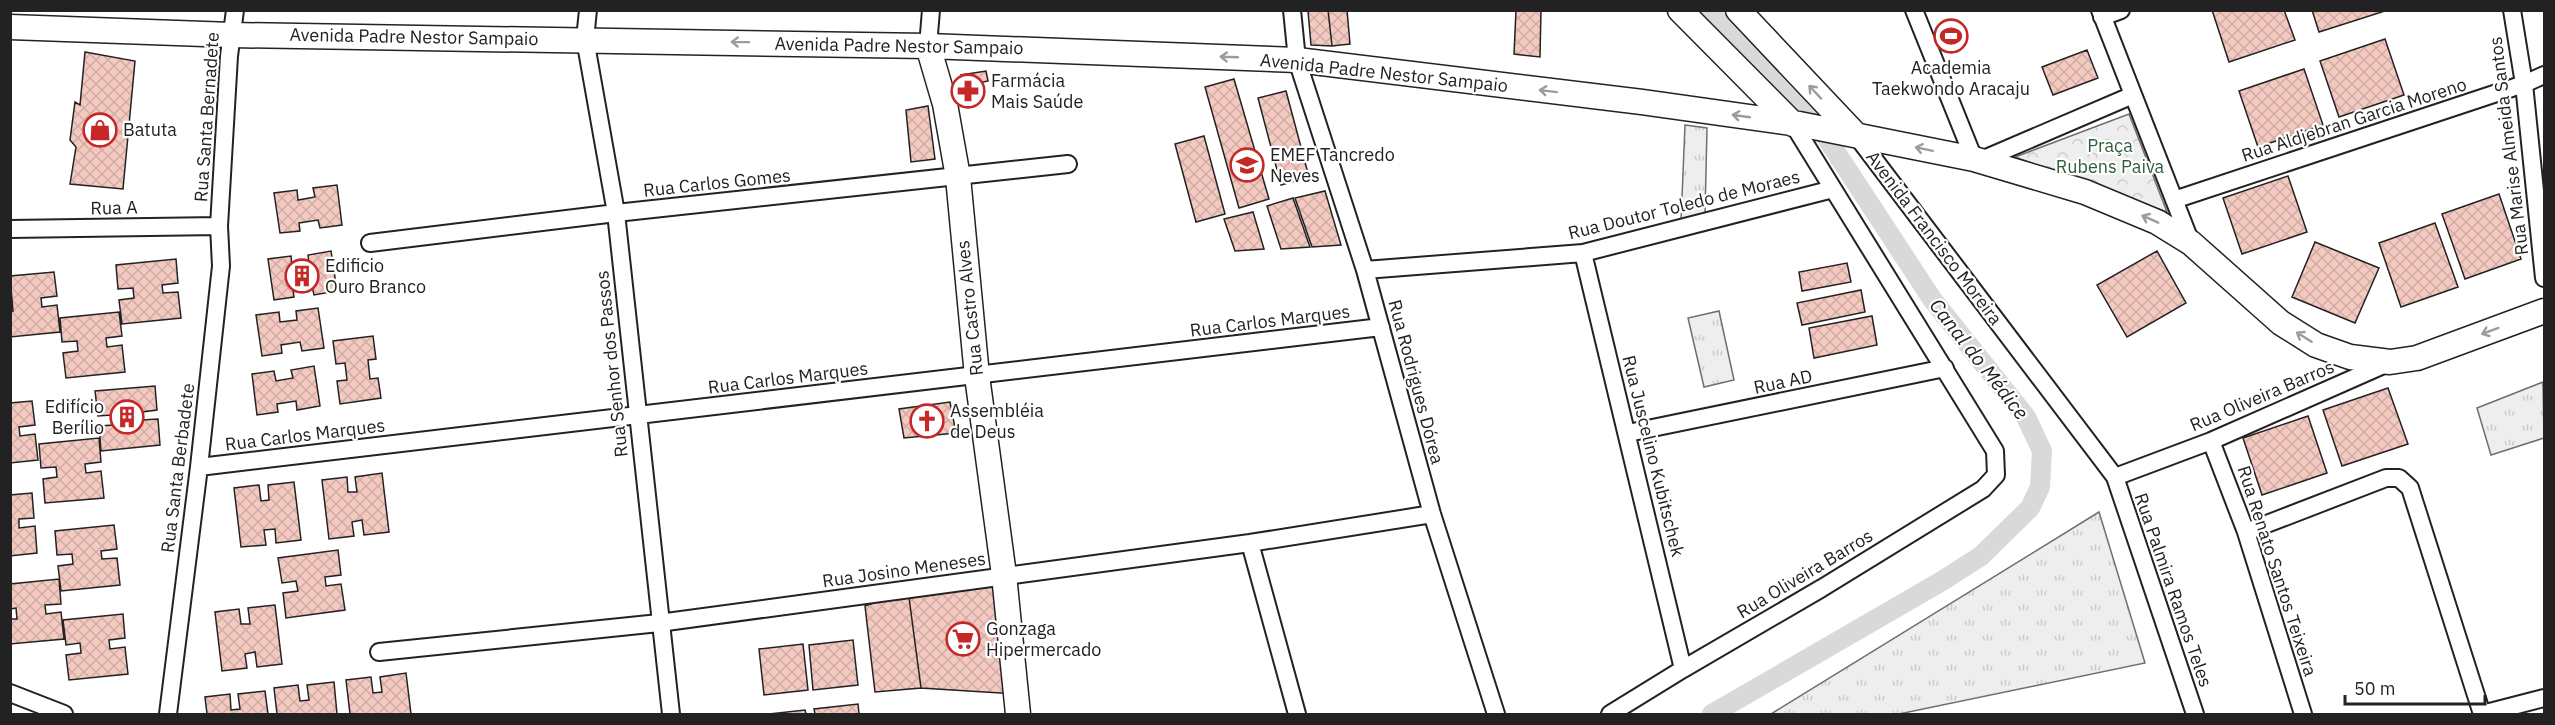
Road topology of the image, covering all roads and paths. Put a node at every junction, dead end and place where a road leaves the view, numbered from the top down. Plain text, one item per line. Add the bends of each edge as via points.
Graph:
1 (235, 10) edge
2 (588, 10) edge
3 (932, 10) edge
4 (1292, 10) edge
5 (1680, 10) edge
6 (1738, 10) edge
7 (1914, 10) edge
8 (2121, 10) edge
9 (2511, 10) edge
10 (2101, 14) edge
11 (10, 27) edge
12 (232, 35) junction
13 (585, 39) junction
14 (928, 46) junction
15 (1298, 60) junction
16 (2544, 75) edge
17 (2524, 84) junction
18 (2133, 95) junction
19 (1796, 124) junction
20 (1852, 134) junction
21 (1977, 160) junction
22 (1068, 164) dead end
23 (957, 177) junction
24 (1833, 189) junction
25 (2174, 200) junction
26 (616, 213) junction
27 (219, 226) junction
28 (10, 230) edge
29 (370, 243) dead end
30 (2191, 243) junction
31 (1583, 253) junction
32 (1365, 270) junction
33 (2544, 278) edge
34 (2544, 311) edge
35 (1381, 327) junction
36 (2390, 362) junction
37 (1945, 368) junction
38 (977, 376) junction
39 (636, 416) junction
40 (1628, 433) junction
41 (2211, 441) junction
42 (199, 467) junction
43 (2115, 477) junction
44 (1432, 514) junction
45 (2247, 532) junction
46 (1250, 543) junction
47 (1004, 575) junction
48 (660, 623) junction
49 (379, 652) dead end
50 (1683, 669) junction
51 (10, 693) edge
52 (2544, 698) edge
53 (36, 709) edge
54 (64, 714) edge
55 (168, 714) edge
56 (670, 714) edge
57 (1018, 714) edge
58 (1297, 714) edge
59 (1496, 714) edge
60 (1610, 714) edge
61 (2195, 714) edge
62 (2303, 714) edge
63 (2482, 714) edge

1 - 12 street, Rua Santa Bernadete
2 - 13 street, Rua Senhor dos Passos
3 - 14 street, Rua Castro Alves
4 - 15 street, Rua Rodrigues Dórea
5 - 19 main road
20 -> 6 main road, Avenida Francisco Moreira
7 - 21 street
8 - 10 street
9 - 17 street, Rua Marise Almeida Santos
10 - 18 street
11 - 12 main road, Avenida Padre Nestor Sampaio
12 - 13 main road, Avenida Padre Nestor Sampaio
12 - 27 street, Rua Santa Bernadete
14 -> 13 main road, Avenida Padre Nestor Sampaio
13 - 26 street, Rua Senhor dos Passos
15 -> 14 main road, Avenida Padre Nestor Sampaio
14 - 23 main road, Rua Castro Alves via 945,104
19 -> 15 main road, Avenida Padre Nestor Sampaio
15 - 32 street, Rua Rodrigues Dórea
16 - 17 street, Rua Aldjebran Garcia Moreno
17 - 25 street, Rua Aldjebran Garcia Moreno
17 - 33 street, Rua Marise Almeida Santos
18 - 21 street
18 - 25 street
19 - 20 main road, Avenida Padre Nestor Sampaio
19 - 24 street
21 -> 20 main road, Avenida Padre Nestor Sampaio
20 - 43 street, Avenida Francisco Moreira
30 -> 21 main road, Avenida Padre Nestor Sampaio via 2157,222 2085,192
22 - 23 street, Rua Carlos Gomes
23 - 26 street, Rua Carlos Gomes
23 - 38 main road, Rua Castro Alves
24 - 31 street, Rua Doutor Toledo de Moraes
24 - 37 street
25 - 30 street
26 - 29 street, Rua Carlos Gomes
26 - 39 street, Rua Senhor dos Passos
27 - 28 street, Rua A
27 - 42 street, Rua Santa Berbadete via 221,266
36 -> 30 main road, Avenida Padre Nestor Sampaio via 2350,357 2316,345 2281,323
31 - 32 street, Rua Doutor Toledo de Moraes
31 - 40 street, Rua Juscelino Kubitschek
32 - 35 street, Rua Rodrigues Dórea
34 -> 36 main road, Avenida Padre Nestor Sampaio via 2417,358
35 - 38 street, Rua Carlos Marques
35 - 44 street, Rua Rodrigues Dórea
36 - 41 street, Rua Oliveira Barros
37 - 40 street, Rua AD
37 - 50 street, Rua Oliveira Barros via 1995,451 1995,475 1983,489
38 - 39 street, Rua Carlos Marques
38 - 47 main road, Rua Castro Alves
39 - 42 street, Rua Carlos Marques
39 - 48 street, Rua Senhor dos Passos
40 - 50 street, Rua Juscelino Kubitschek
41 - 43 street, Rua Oliveira Barros
41 - 45 street, Rua Renato Santos Teixeira
42 - 55 street, Rua Santa Berbadete
43 - 61 street, Rua Palmira Ramos Teles
44 - 46 street, Rua Josino Meneses
44 - 59 street, Rua Rodrigues Dórea
45 - 62 street, Rua Renato Santos Teixeira
45 - 63 street, Rua Renato Santos Teixeira via 2386,478 2399,478 2410,488
46 - 47 street, Rua Josino Meneses
46 - 58 street
47 - 48 street, Rua Josino Meneses
47 - 57 main road, Rua Castro Alves
48 - 49 street, Rua Josino Meneses
48 - 56 street, Rua Senhor dos Passos
50 - 60 street, Rua Oliveira Barros
51 - 53 street
52 - 63 street
53 - 54 street

